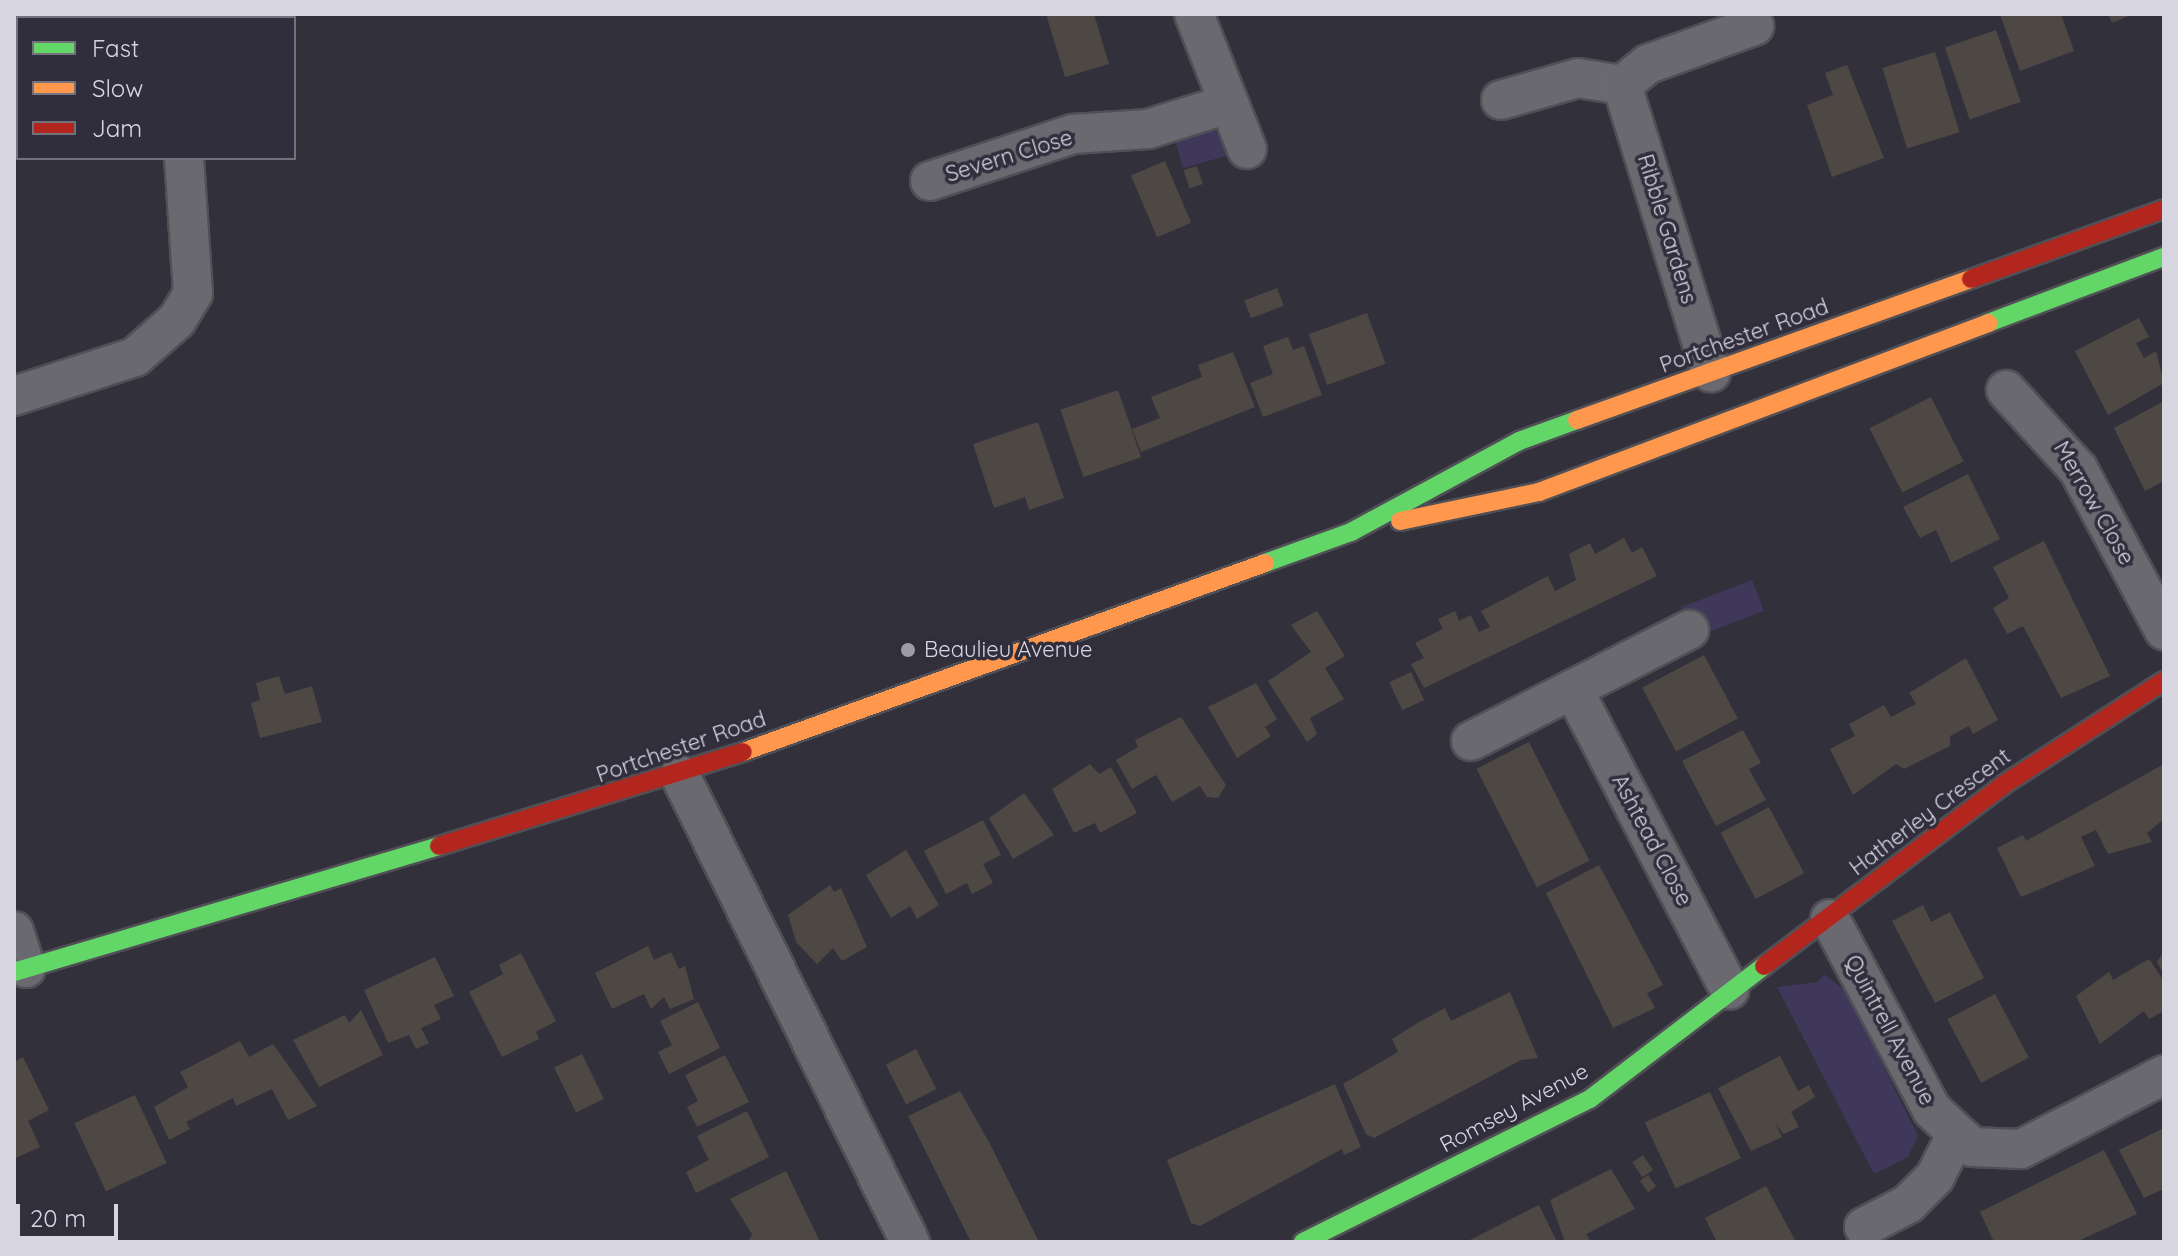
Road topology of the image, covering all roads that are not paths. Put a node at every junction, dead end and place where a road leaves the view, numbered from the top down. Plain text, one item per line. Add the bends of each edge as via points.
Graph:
1 (1194, 14) edge
2 (1754, 26) dead end
3 (1622, 85) junction
4 (1501, 100) dead end
5 (1228, 104) junction
6 (1247, 149) dead end
7 (184, 160) edge
8 (930, 181) dead end
9 (2164, 209) edge
10 (2164, 257) edge
11 (1711, 373) junction
12 (2006, 390) dead end
13 (14, 396) edge
14 (1351, 532) junction
15 (1689, 630) dead end
16 (2164, 630) edge
17 (2164, 681) edge
18 (1573, 689) junction
19 (1471, 741) dead end
20 (680, 775) junction
21 (1830, 919) junction
22 (14, 931) edge
23 (20, 970) edge
24 (1730, 990) junction
25 (2164, 1075) edge
26 (1955, 1137) junction
27 (1864, 1227) dead end
28 (910, 1242) edge
29 (1303, 1242) edge

1 - 5 street
2 - 3 street via 1648,64
3 - 4 street via 1578,78
3 - 11 street, Ribble Gardens
5 - 6 street
5 - 8 street, Severn Close via 1148,129 1073,134
7 - 13 street via 193,293 177,320 135,357
9 - 11 main road, Portchester Road
10 - 14 main road, Portchester Road via 1539,492
11 - 14 main road, Portchester Road via 1519,441
12 - 16 street, Merrow Close via 2078,469
14 - 20 main road, Portchester Road
15 - 18 street
17 - 21 main road, Hatherley Crescent via 2003,785
18 - 19 street
18 - 24 street, Ashtead Close
20 - 23 main road, Portchester Road
20 - 28 street
21 - 24 main road, Hatherley Crescent
21 - 26 street, Quintrell Avenue via 1932,1110
22 - 23 street
24 - 29 main road, Romsey Avenue via 1590,1099
25 - 26 street via 2021,1149 1991,1150
26 - 27 street via 1935,1177 1908,1204

